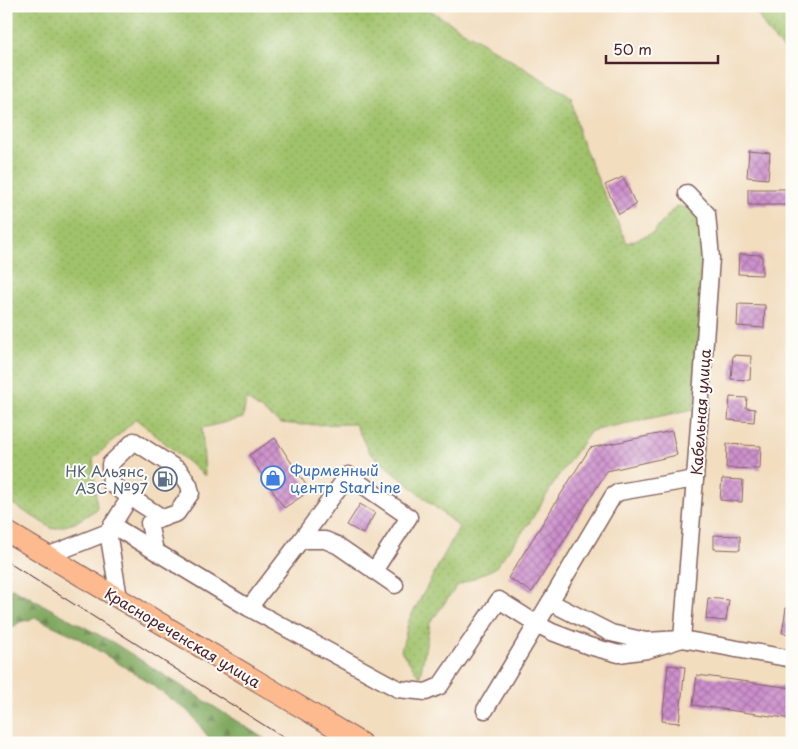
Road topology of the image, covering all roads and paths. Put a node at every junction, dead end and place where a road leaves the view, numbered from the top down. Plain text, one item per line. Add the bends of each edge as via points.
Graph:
1 (687, 193) dead end
2 (695, 479) junction
3 (130, 497) junction
4 (163, 518) junction
5 (110, 528) junction
6 (6, 531) edge
7 (301, 540) junction
8 (155, 551) junction
9 (47, 556) junction
10 (374, 571) junction
11 (395, 585) dead end
12 (119, 598) junction
13 (550, 602) junction
14 (249, 608) junction
15 (537, 624) junction
16 (682, 639) junction
17 (792, 659) edge
18 (485, 710) dead end
19 (361, 743) edge

1 - 2 street, Кабельная улица via 707,214 710,258
2 - 13 street via 619,492 613,496
2 - 16 street, Кабельная улица
3 - 4 street
3 - 4 street via 112,484 110,464 134,442 180,471 189,485 190,493 177,513
3 - 5 street
4 - 8 street via 149,523
5 - 8 street
5 - 9 street
5 - 12 street
6 - 9 main road, Краснореченская улица
7 - 10 street via 325,540
7 - 10 street via 348,474 409,517
7 - 14 street
8 - 14 street
9 - 12 main road, Краснореченская улица
10 - 11 street
12 - 19 main road, Краснореченская улица
13 - 15 street
13 - 16 street via 611,632 646,641
14 - 15 street via 398,689 426,692 440,686 499,600
15 - 16 street via 589,646 619,654 647,650
15 - 18 street
16 - 17 street

